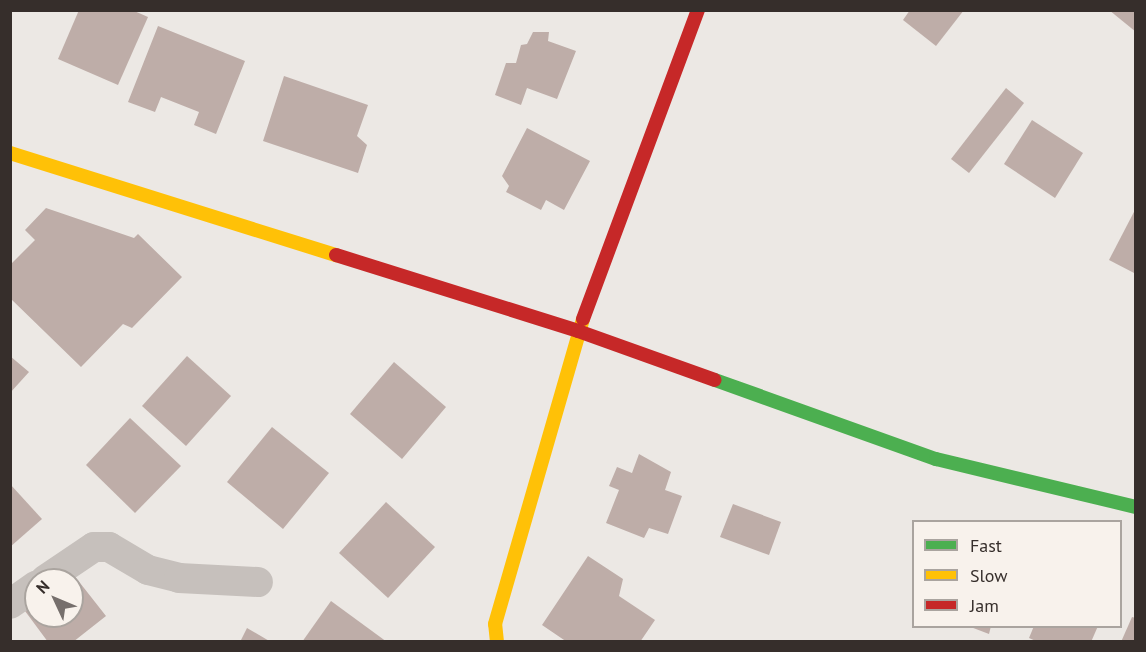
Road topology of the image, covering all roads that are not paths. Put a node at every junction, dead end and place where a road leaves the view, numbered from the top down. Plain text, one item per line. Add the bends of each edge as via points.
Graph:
1 (698, 10) edge
2 (10, 153) edge
3 (578, 332) junction
4 (1136, 507) edge
5 (63, 568) edge
6 (258, 582) dead end
7 (24, 594) edge
8 (10, 604) edge
9 (497, 642) edge

1 - 3 street
2 - 3 street
3 - 4 street via 936,459
3 - 9 street via 495,624
5 - 6 street via 94,547 109,547 148,570 179,578
7 - 8 street

